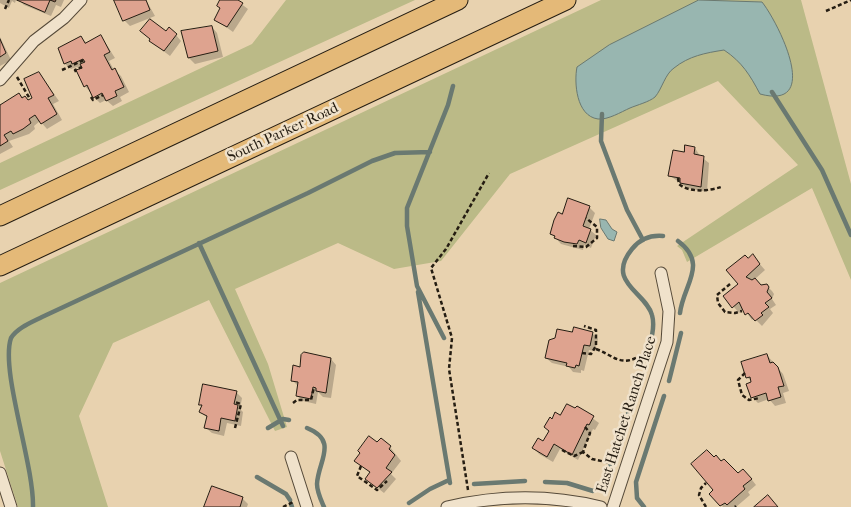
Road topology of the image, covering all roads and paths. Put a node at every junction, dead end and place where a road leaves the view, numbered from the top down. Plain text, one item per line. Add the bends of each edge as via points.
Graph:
1 (9, 0) edge
2 (80, 0) edge
3 (458, 0) edge
4 (566, 0) edge
5 (851, 0) edge
6 (5, 9) dead end
7 (826, 12) dead end
8 (84, 60) dead end
9 (82, 66) dead end
10 (62, 70) dead end
11 (76, 72) dead end
12 (17, 76) dead end
13 (0, 80) edge
14 (103, 95) dead end
15 (91, 98) dead end
16 (30, 99) dead end
17 (489, 174) dead end
18 (678, 178) dead end
19 (721, 187) dead end
20 (0, 216) edge
21 (586, 218) dead end
22 (573, 246) dead end
23 (0, 266) edge
24 (661, 273) dead end
25 (730, 284) dead end
26 (742, 311) dead end
27 (584, 326) dead end
28 (596, 349) junction
29 (582, 353) dead end
30 (636, 358) dead end
31 (745, 373) dead end
32 (314, 387) dead end
33 (760, 398) dead end
34 (235, 402) dead end
35 (293, 403) dead end
36 (235, 428) dead end
37 (585, 428) dead end
38 (562, 450) dead end
39 (583, 452) junction
40 (291, 457) dead end
41 (362, 466) dead end
42 (627, 466) junction
43 (0, 473) edge
44 (387, 481) dead end
45 (706, 483) dead end
46 (469, 494) dead end
47 (10, 507) edge
48 (306, 507) edge
49 (447, 507) edge
50 (601, 507) edge
51 (613, 507) edge
52 (706, 507) edge

1 - 6 path
2 - 13 street via 61,21 34,41
3 - 20 highway
4 - 23 highway, South Parker Road
5 - 7 path
8 - 10 path
9 - 11 path
12 - 16 path
14 - 15 path
17 - 46 path via 446,249 431,268 452,338 449,368
18 - 19 path via 678,184 684,188 704,192
21 - 22 path via 597,227 596,238 586,247
24 - 42 street, East Hatchet Ranch Place via 669,312 667,342
25 - 26 path via 718,295 718,303 726,312
27 - 28 path via 596,330
28 - 29 path via 592,354
28 - 30 path via 617,360
31 - 33 path via 738,380 742,395 749,400
32 - 35 path via 312,398
34 - 36 path via 241,404
37 - 39 path via 590,434
38 - 39 path via 574,456
39 - 42 path via 597,461
40 - 48 street
41 - 44 path via 357,476 377,490
42 - 51 street, East Hatchet Ranch Place
43 - 47 street
45 - 52 path via 699,495
49 - 50 street via 519,497

